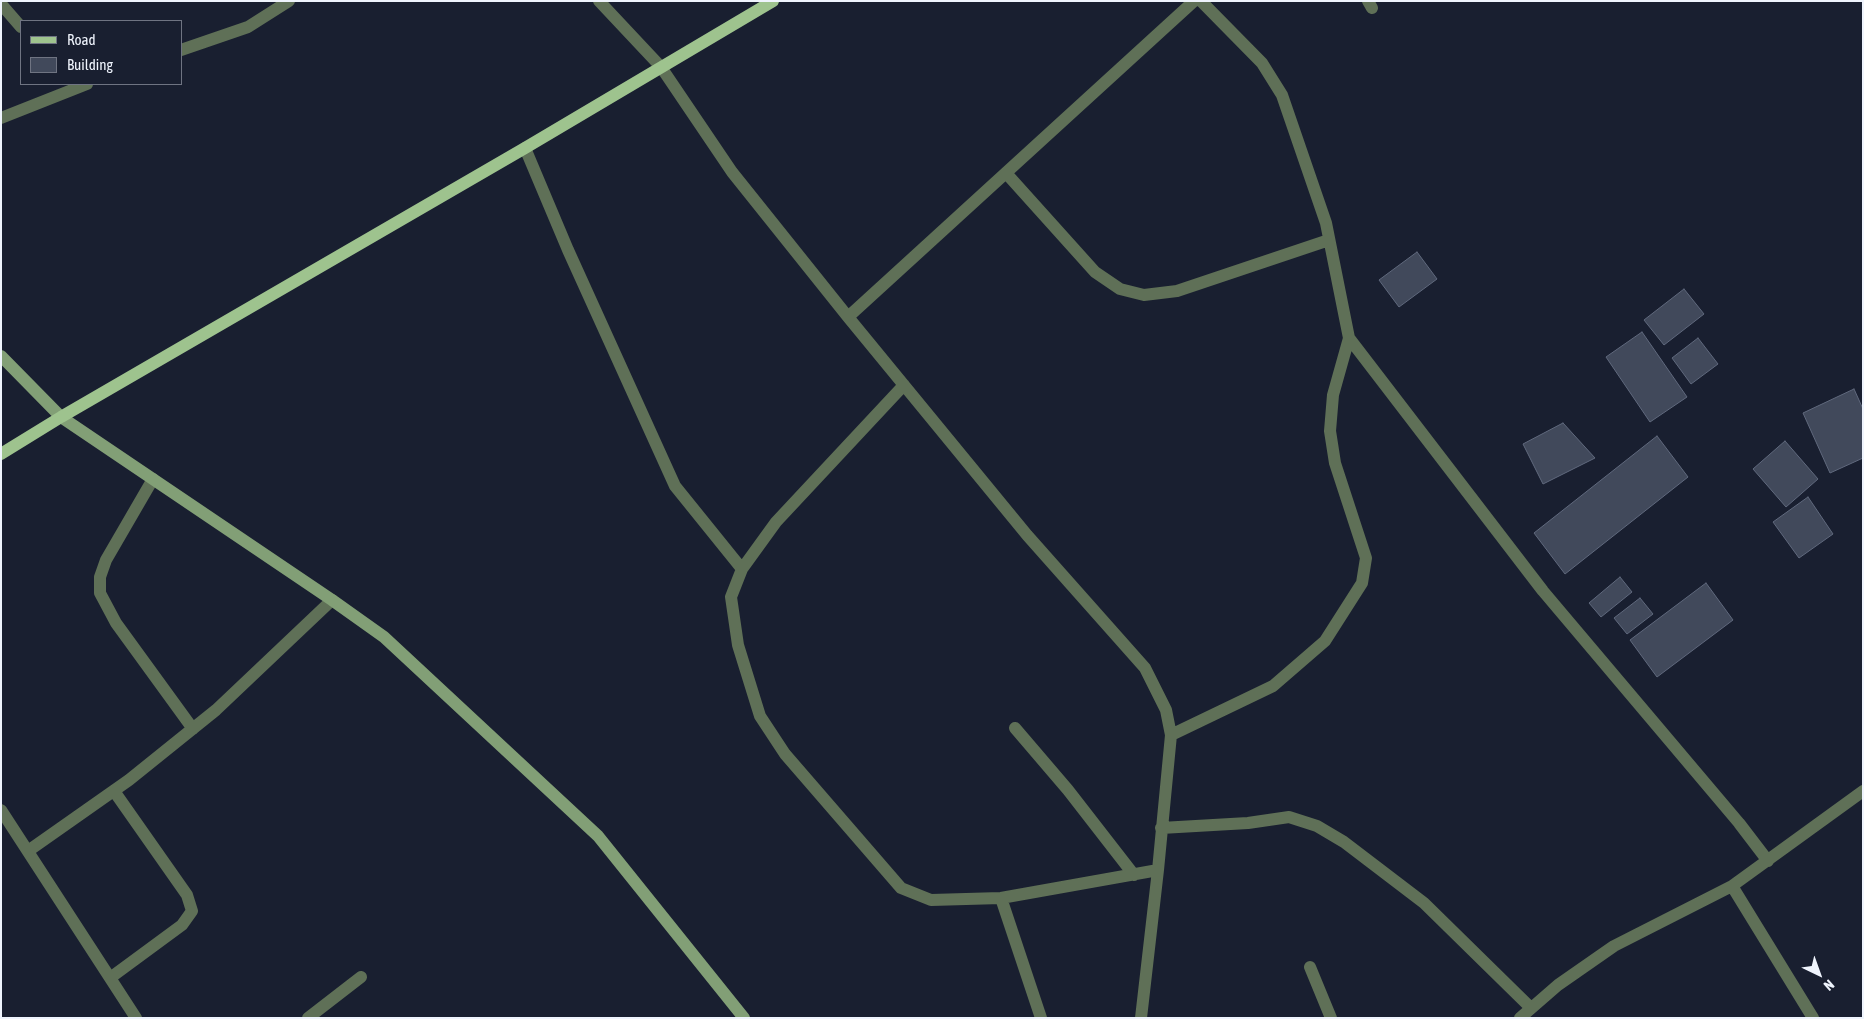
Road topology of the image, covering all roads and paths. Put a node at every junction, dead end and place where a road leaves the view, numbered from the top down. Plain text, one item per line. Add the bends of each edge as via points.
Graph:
1 (289, 1) edge
2 (599, 1) edge
3 (773, 1) edge
4 (1194, 1) edge
5 (1202, 1) edge
6 (1, 4) edge
7 (20, 26) edge
8 (182, 50) edge
9 (662, 67) junction
10 (78, 85) edge
11 (1, 118) edge
12 (525, 148) junction
13 (1006, 173) junction
14 (1329, 240) junction
15 (848, 317) junction
16 (1349, 338) junction
17 (1, 356) edge
18 (904, 385) junction
19 (61, 417) junction
20 (1, 454) edge
21 (153, 479) junction
22 (742, 569) junction
23 (332, 600) junction
24 (1016, 728) dead end
25 (193, 729) junction
26 (1171, 736) junction
27 (1863, 790) edge
28 (114, 791) junction
29 (1, 810) edge
30 (1161, 828) junction
31 (28, 851) junction
32 (1768, 861) junction
33 (1158, 870) junction
34 (1134, 875) junction
35 (1732, 886) junction
36 (1001, 898) junction
37 (1310, 967) dead end
38 (360, 977) dead end
39 (110, 978) junction
40 (1531, 1008) junction
41 (136, 1018) edge
42 (308, 1018) edge
43 (744, 1018) edge
44 (1041, 1018) edge
45 (1141, 1018) edge
46 (1331, 1018) edge
47 (1520, 1018) edge
48 (1813, 1018) edge

1 - 8 street via 248,26
2 - 9 street
3 - 9 main road
4 - 13 street
5 - 14 street via 1262,63 1282,95
6 - 7 street
9 - 12 main road
9 - 15 street via 732,172
10 - 11 street
12 - 19 main road
12 - 22 street via 675,486
13 - 14 street via 1095,272 1120,288 1144,295 1177,291
13 - 15 street
14 - 16 street
15 - 18 street
16 - 26 street via 1333,395 1330,431 1334,463 1366,558 1362,583 1325,641 1273,686
16 - 32 street via 1543,591
17 - 19 street
18 - 22 street via 776,522
18 - 26 street via 1028,535 1146,668 1166,710
19 - 20 main road
19 - 21 street
21 - 23 street
21 - 25 street via 106,560 100,578 100,593 116,623
22 - 36 street via 731,597 738,645 760,716 785,754 901,888 931,900
23 - 25 street
23 - 43 street via 384,638 598,836
24 - 34 street
25 - 28 street
26 - 30 street
27 - 32 street
28 - 31 street
28 - 39 street via 187,895 192,911 182,925
29 - 31 street
30 - 33 street
30 - 40 street via 1289,818 1317,826 1344,842 1424,903
31 - 39 street
32 - 35 street
33 - 34 street
33 - 45 street
34 - 36 street
35 - 40 street via 1614,946
35 - 48 street
36 - 44 street
37 - 46 street
38 - 42 street
39 - 41 street
40 - 47 street

